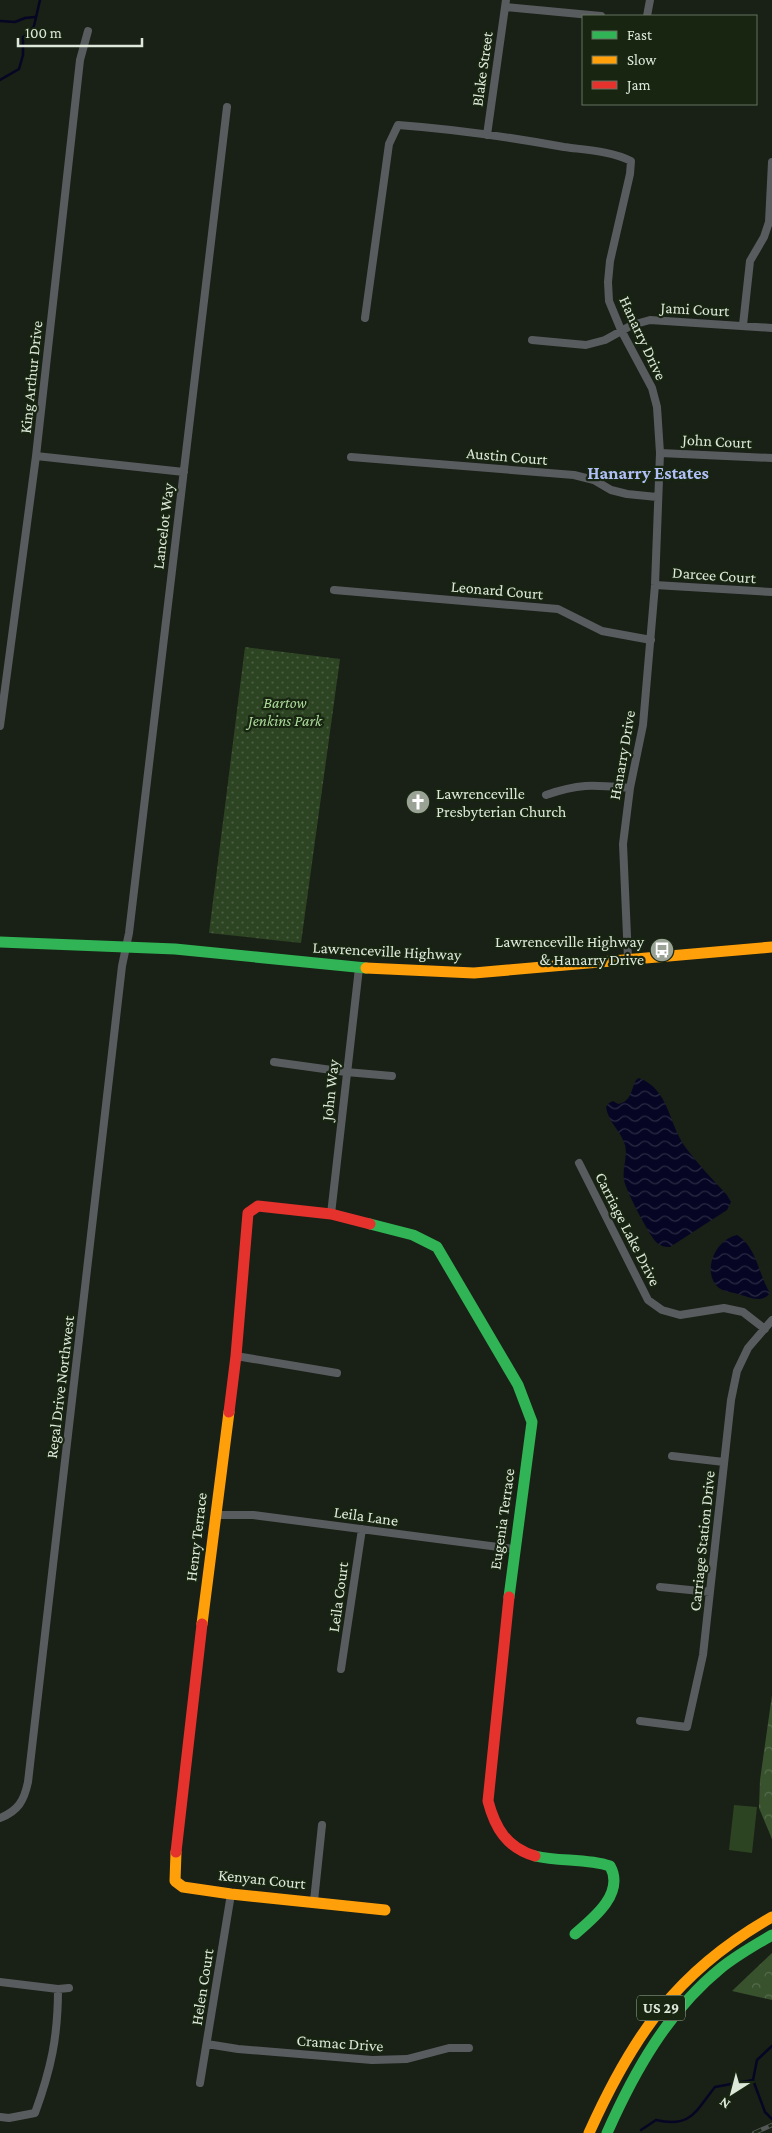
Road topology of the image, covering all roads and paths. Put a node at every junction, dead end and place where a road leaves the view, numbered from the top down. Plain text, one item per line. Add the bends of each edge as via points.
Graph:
1 (650, 0) edge
2 (505, 4) edge
3 (594, 15) edge
4 (648, 15) edge
5 (88, 32) dead end
6 (227, 107) dead end
7 (487, 135) junction
8 (772, 162) edge
9 (364, 318) dead end
10 (743, 325) junction
11 (772, 328) edge
12 (621, 330) junction
13 (532, 340) dead end
14 (660, 452) junction
15 (36, 456) junction
16 (351, 457) dead end
17 (772, 458) edge
18 (184, 472) junction
19 (657, 497) junction
20 (655, 585) junction
21 (334, 590) dead end
22 (772, 592) edge
23 (651, 640) junction
24 (0, 726) edge
25 (630, 788) junction
26 (546, 795) dead end
27 (0, 942) edge
28 (127, 947) junction
29 (772, 947) edge
30 (628, 960) junction
31 (359, 968) junction
32 (274, 1062) dead end
33 (346, 1072) junction
34 (392, 1076) dead end
35 (579, 1163) dead end
36 (331, 1214) junction
37 (246, 1236) joint
38 (772, 1320) edge
39 (765, 1329) junction
40 (236, 1356) junction
41 (337, 1373) dead end
42 (672, 1456) dead end
43 (724, 1462) junction
44 (215, 1515) junction
45 (362, 1529) junction
46 (514, 1549) junction
47 (660, 1587) dead end
48 (710, 1592) junction
49 (341, 1669) dead end
50 (640, 1721) dead end
51 (0, 1818) edge
52 (322, 1825) dead end
53 (176, 1842) joint
54 (231, 1894) junction
55 (314, 1901) junction
56 (385, 1910) dead end
57 (772, 1917) edge
58 (575, 1934) dead end
59 (772, 1935) edge
60 (0, 1982) edge
61 (69, 1988) dead end
62 (58, 1989) junction
63 (207, 2044) junction
64 (469, 2048) dead end
65 (200, 2083) dead end
66 (0, 2118) edge
67 (589, 2133) edge
68 (607, 2133) edge

1 - 4 street
2 - 3 street
2 - 7 street, Blake Street
5 - 15 street, King Arthur Drive via 80,60
6 - 18 street, Lancelot Way
7 - 9 street, Hanarry Drive via 398,125 389,144
7 - 12 street, Hanarry Drive via 619,156 631,161 608,282 609,301
8 - 10 street via 768,222 764,237 750,261
10 - 11 street, Jami Court
10 - 12 street, Jami Court via 650,320
12 - 13 street, Jami Court via 605,340 586,345
12 - 14 street, Hanarry Drive via 652,388
14 - 17 street, John Court
14 - 19 street, Hanarry Drive
15 - 18 street
15 - 24 street, King Arthur Drive
16 - 19 street, Austin Court via 574,475 594,480 611,490
18 - 28 street, Lancelot Way
19 - 20 street, Hanarry Drive
20 - 22 street, Darcee Court
20 - 23 street, Hanarry Drive
21 - 23 street, Leonard Court via 558,609 602,631
23 - 25 street, Hanarry Drive via 643,725
25 - 26 street via 592,784 570,786
25 - 30 street, Hanarry Drive via 623,844
27 - 28 street, Lawrenceville Highway
28 - 31 street, Lawrenceville Highway
28 - 51 street, Regal Drive Northwest via 28,1782 18,1808
29 - 30 street, Lawrenceville Highway
30 - 31 street, Lawrenceville Highway via 474,973
31 - 33 street, John Way
32 - 33 street
33 - 34 street
33 - 36 street, John Way
35 - 39 street, Carriage Lake Drive via 648,1300 662,1310 680,1315 724,1308 743,1312
36 - 37 street, Eugenia Terrace via 258,1206 248,1213
36 - 46 street, Eugenia Terrace via 412,1235 437,1247 518,1386 532,1422
37 - 40 street, Henry Terrace
38 - 39 street, Carriage Station Drive
39 - 43 street, Carriage Station Drive via 748,1348 737,1371
40 - 41 street
40 - 44 street, Henry Terrace
42 - 43 street
43 - 48 street, Carriage Station Drive
44 - 45 street, Leila Lane via 253,1515
44 - 53 street, Henry Terrace
45 - 46 street, Leila Lane
45 - 49 street, Leila Court
46 - 58 street, Eugenia Terrace via 488,1801 490,1814 500,1833 526,1854 610,1866 615,1876 612,1893
47 - 48 street
48 - 50 street, Carriage Station Drive via 703,1655 687,1728
52 - 55 street
53 - 54 street, Kenyan Court via 176,1881 183,1887
54 - 55 street, Kenyan Court
54 - 63 street, Helen Court
55 - 56 street, Kenyan Court
57 - 67 street, US 29 via 708,1958 665,2003 618,2074
59 - 68 street, US 29 via 720,1969 688,2001 652,2050 617,2109
60 - 62 street
61 - 62 street
62 - 66 street via 58,2026 48,2077 35,2113
63 - 64 street, Cramac Drive via 372,2060 407,2059 449,2048
63 - 65 street, Helen Court

